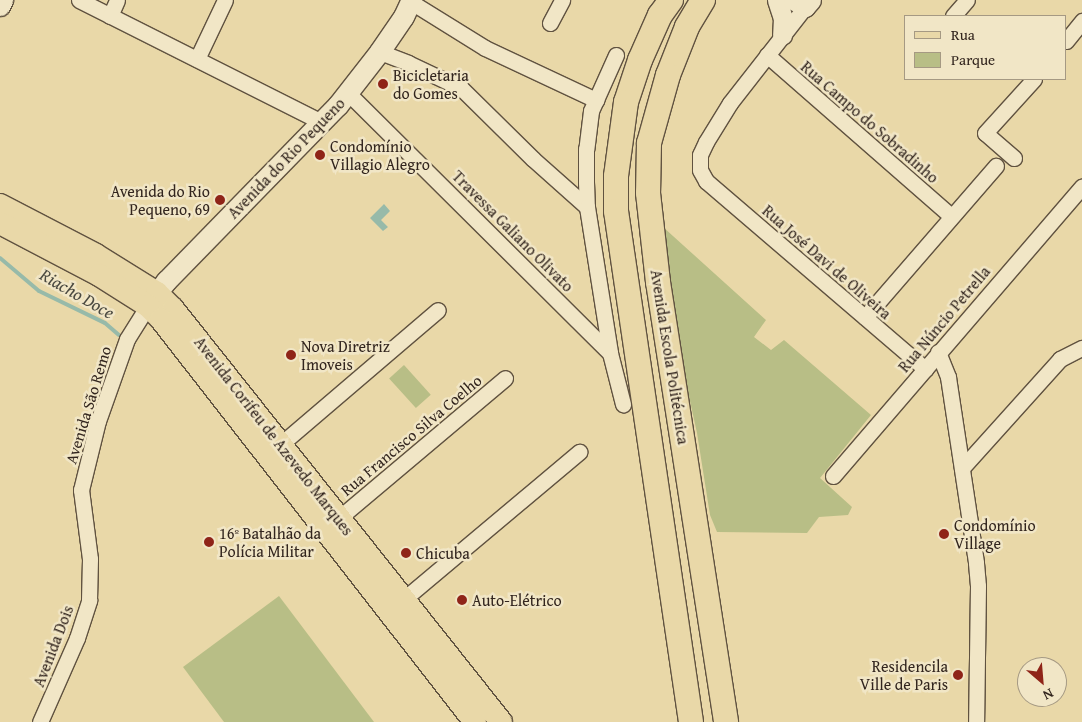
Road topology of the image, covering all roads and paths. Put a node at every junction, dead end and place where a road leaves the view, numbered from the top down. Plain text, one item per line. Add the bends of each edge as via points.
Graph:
1 (3, 0) edge
2 (79, 0) edge
3 (118, 0) edge
4 (226, 0) edge
5 (562, 0) edge
6 (671, 0) edge
7 (702, 0) edge
8 (717, 0) edge
9 (777, 0) edge
10 (967, 0) edge
11 (411, 1) edge
12 (803, 2) edge
13 (0, 6) edge
14 (954, 15) edge
15 (110, 16) junction
16 (1082, 21) edge
17 (550, 23) dead end
18 (782, 35) junction
19 (682, 38) junction
20 (1067, 40) edge
21 (380, 52) junction
22 (616, 55) dead end
23 (766, 55) junction
24 (197, 58) junction
25 (1033, 80) edge
26 (348, 93) junction
27 (596, 100) junction
28 (322, 122) junction
29 (1014, 158) dead end
30 (996, 166) dead end
31 (1082, 186) edge
32 (0, 205) edge
33 (587, 207) junction
34 (951, 216) junction
35 (0, 223) edge
36 (152, 299) junction
37 (438, 310) dead end
38 (865, 317) junction
39 (1082, 348) edge
40 (938, 352) junction
41 (610, 353) junction
42 (925, 369) junction
43 (505, 378) dead end
44 (623, 404) dead end
45 (281, 444) junction
46 (579, 452) dead end
47 (962, 468) junction
48 (833, 476) dead end
49 (81, 490) joint
50 (339, 518) junction
51 (404, 599) junction
52 (40, 722) edge
53 (475, 722) edge
54 (501, 722) edge
55 (691, 722) edge
56 (726, 722) edge
57 (976, 722) edge

1 - 13 street
2 - 15 street
3 - 15 street
4 - 24 street
5 - 17 street
6 - 55 highway, Avenida Escola Politécnica via 660,15 640,60 626,102 616,176 616,211
7 - 19 highway, Avenida Escola Politécnica
8 - 19 highway
9 - 18 street via 783,18
10 - 14 street
11 - 21 main road, Avenida do Rio Pequeno
11 - 27 street via 485,48
12 - 18 street
15 - 24 street
16 - 20 street
18 - 23 street
19 - 56 highway, Avenida Escola Politécnica via 649,143 648,193 658,282
21 - 26 main road, Avenida do Rio Pequeno
21 - 33 street via 461,88
22 - 27 street
23 - 34 street, Rua Campo do Sobradinho
23 - 38 street, Rua José Davi de Oliveira via 706,142 699,165 706,181
24 - 28 street
25 - 29 street via 985,133
26 - 28 main road, Avenida do Rio Pequeno
26 - 41 street, Travessa Galiano Olivato
27 - 33 street via 591,111 586,149
28 - 36 main road, Avenida do Rio Pequeno
30 - 34 street
31 - 40 street, Rua Núncio Petrella
32 - 36 main road, Avenida Corifeu de Azevedo Marques via 96,255
33 - 41 street
34 - 38 street
35 - 36 main road, Avenida Corifeu de Azevedo Marques via 98,275
36 - 45 main road, Avenida Corifeu de Azevedo Marques via 173,309
36 - 49 street, Avenida São Remo via 118,360 98,421
36 - 53 main road, Avenida Corifeu de Azevedo Marques via 162,319
37 - 45 street
38 - 42 street, Rua José Davi de Oliveira
39 - 47 street via 1060,359
40 - 42 street, Rua Núncio Petrella
40 - 47 street via 948,377
41 - 44 street
42 - 48 street, Rua Núncio Petrella
43 - 50 street, Rua Francisco Silva Coelho
45 - 50 main road, Avenida Corifeu de Azevedo Marques
46 - 51 street
47 - 57 street via 978,586
49 - 52 street, Avenida Dois via 90,559 89,600 77,638
50 - 51 main road, Avenida Corifeu de Azevedo Marques
51 - 54 main road, Avenida Corifeu de Azevedo Marques

